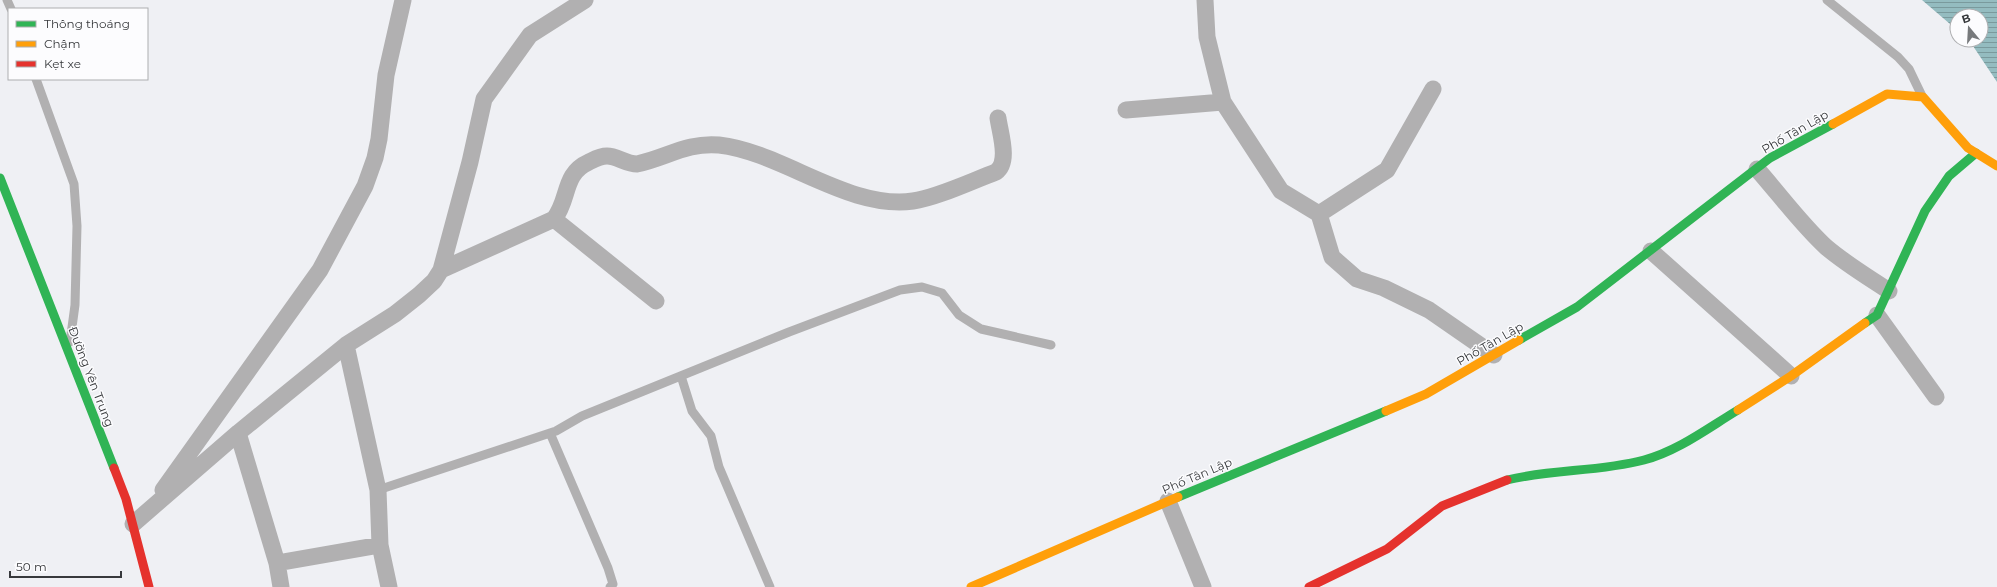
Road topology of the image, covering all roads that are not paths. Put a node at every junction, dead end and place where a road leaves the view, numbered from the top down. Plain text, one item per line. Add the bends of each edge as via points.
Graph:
1 (403, 0) edge
2 (584, 0) edge
3 (1198, 0) edge
4 (1827, 0) edge
5 (1205, 8) edge
6 (36, 80) edge
7 (1433, 89) dead end
8 (1923, 97) junction
9 (1223, 102) junction
10 (1126, 110) dead end
11 (998, 118) dead end
12 (1972, 150) junction
13 (1997, 166) edge
14 (1757, 169) junction
15 (0, 178) edge
16 (1319, 214) junction
17 (554, 219) junction
18 (1651, 251) junction
19 (441, 270) junction
20 (1889, 291) junction
21 (656, 301) dead end
22 (1877, 315) junction
23 (346, 345) junction
24 (1051, 345) dead end
25 (68, 352) junction
26 (1494, 355) junction
27 (681, 376) junction
28 (1791, 376) junction
29 (1936, 397) dead end
30 (238, 433) junction
31 (550, 433) junction
32 (378, 490) junction
33 (1168, 501) junction
34 (139, 518) junction
35 (380, 545) junction
36 (277, 563) junction
37 (149, 587) edge
38 (282, 587) edge
39 (389, 587) edge
40 (610, 587) edge
41 (770, 587) edge
42 (971, 587) edge
43 (1203, 587) edge
44 (1309, 587) edge

1 - 34 street via 386,75 375,158 365,186 337,242 309,286
2 - 19 street via 530,35 484,99
3 - 5 street
4 - 8 lane via 1898,57 1909,69
5 - 9 street via 1207,37
6 - 25 lane via 74,184 77,226 75,305
7 - 16 street via 1387,170
8 - 12 street
8 - 14 street, Phố Tân Lập via 1887,94 1770,158
9 - 10 street
9 - 16 street via 1281,192
11 - 17 street via 1003,160 1000,169 914,201 871,199 746,151 720,145 706,145 677,150 637,164 605,156 582,165 572,175 563,205
12 - 13 street
12 - 20 street via 1938,190 1925,211
14 - 18 street, Phố Tân Lập
14 - 20 street via 1827,247
15 - 25 street, Đường Yên Trung
16 - 26 street via 1332,257 1357,279 1384,288 1429,310
17 - 19 street
17 - 21 street
18 - 26 street, Phố Tân Lập via 1577,307
18 - 28 street
19 - 23 street via 429,286 396,314
20 - 22 street
22 - 28 street
22 - 29 street
23 - 30 street
23 - 32 street
24 - 27 lane via 981,329 959,315 942,293 922,287 900,290
25 - 34 street, Đường Yên Trung via 126,499
26 - 33 street, Phố Tân Lập via 1426,394
27 - 31 lane via 582,416
27 - 41 lane via 692,411 711,436 718,467
28 - 44 street via 1682,445 1662,454 1621,465 1519,477 1455,499 1431,513 1387,549
30 - 34 street
30 - 36 street
31 - 32 lane
31 - 40 lane via 608,568 613,584
32 - 35 street
33 - 42 street, Phố Tân Lập
33 - 43 street
34 - 37 street, Đường Yên Trung
35 - 36 street
35 - 39 street
36 - 38 street

